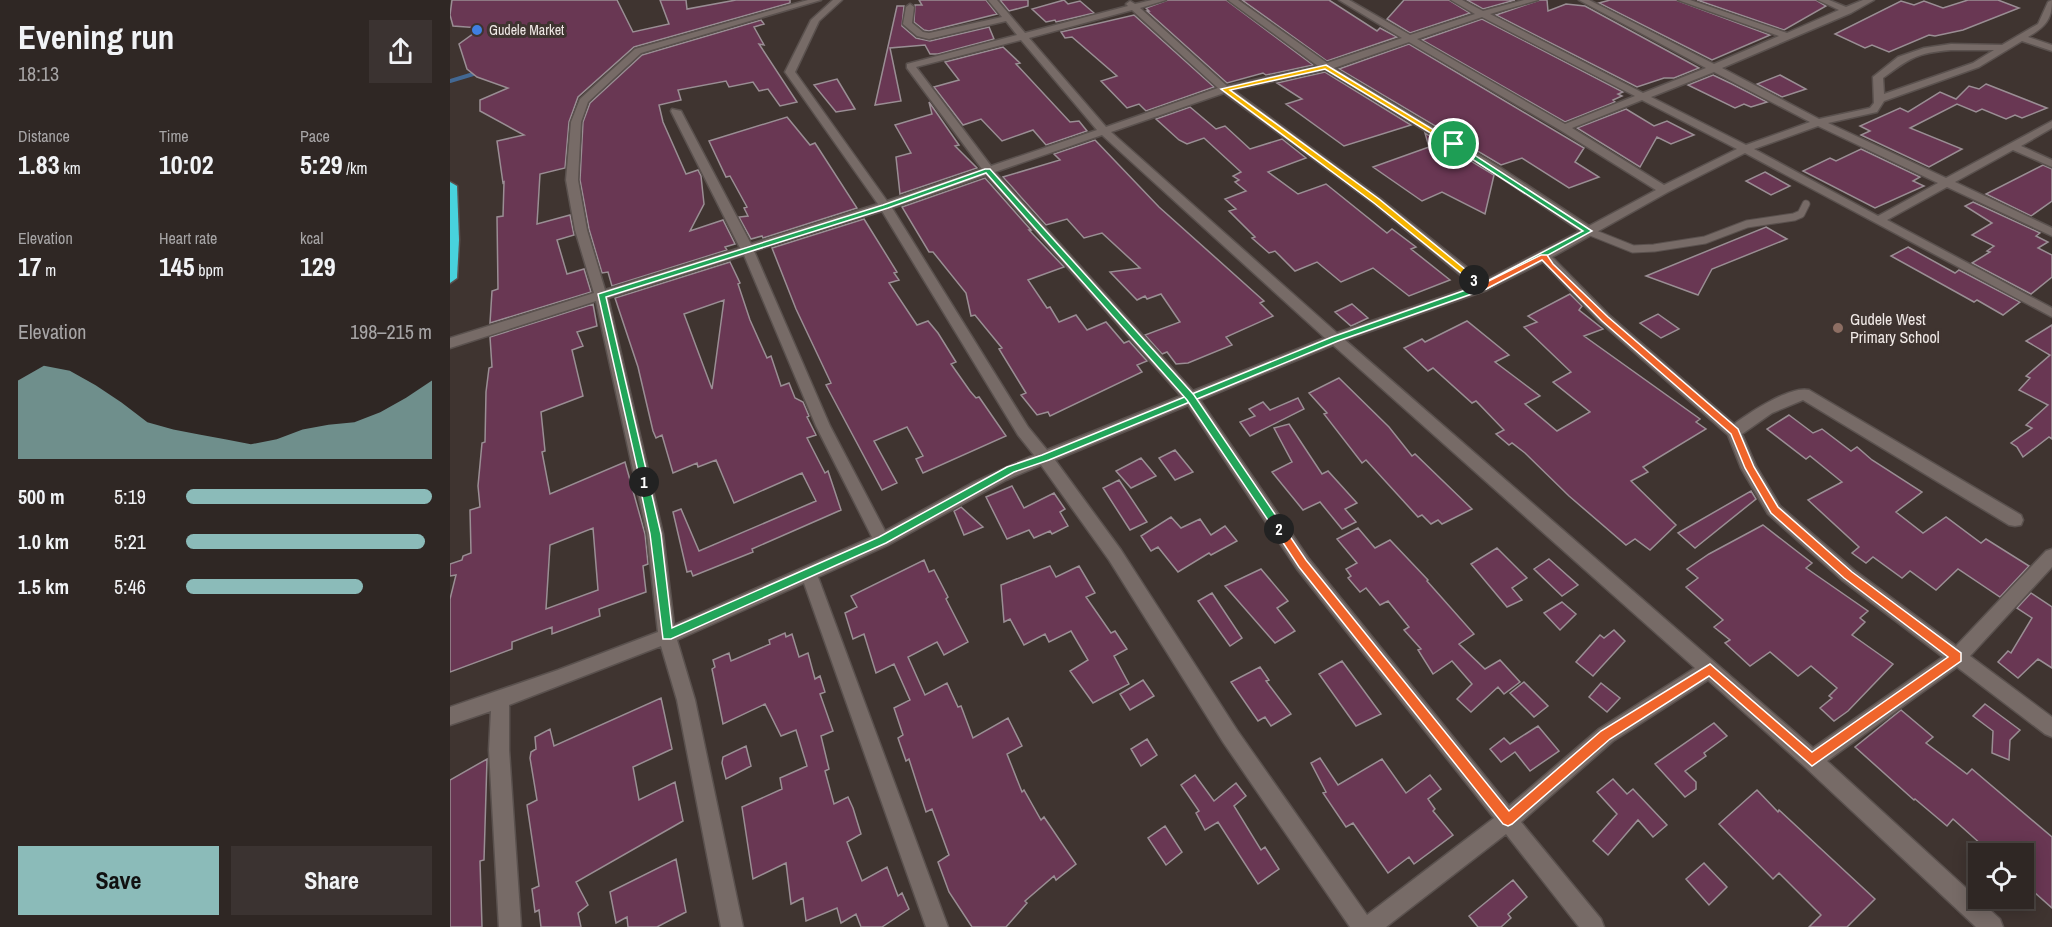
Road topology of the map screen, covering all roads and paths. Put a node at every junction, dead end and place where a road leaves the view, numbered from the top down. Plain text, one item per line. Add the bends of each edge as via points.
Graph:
1 (817, 0) edge
2 (838, 0) edge
3 (992, 0) edge
4 (1161, 0) edge
5 (1232, 0) edge
6 (1343, 0) edge
7 (1455, 0) edge
8 (1534, 0) edge
9 (1583, 0) edge
10 (1682, 0) edge
11 (1822, 0) edge
12 (1870, 0) edge
13 (2046, 0) edge
14 (2052, 2) edge
15 (1130, 4) edge
16 (910, 7) dead end
17 (1848, 11) junction
18 (1485, 13) junction
19 (1009, 18) junction
20 (1787, 36) junction
21 (1025, 37) junction
22 (1409, 38) junction
23 (2022, 38) junction
24 (2004, 48) junction
25 (2052, 48) edge
26 (1326, 67) junction
27 (1714, 68) junction
28 (1224, 89) junction
29 (1643, 97) junction
30 (1879, 99) junction
31 (676, 111) dead end
32 (1818, 122) junction
33 (2052, 124) edge
34 (1564, 128) junction
35 (1104, 131) junction
36 (2013, 146) junction
37 (1745, 149) junction
38 (2052, 164) edge
39 (988, 170) junction
40 (1949, 182) junction
41 (450, 186) edge
42 (1664, 190) junction
43 (1806, 204) dead end
44 (885, 206) junction
45 (1879, 220) junction
46 (1588, 231) junction
47 (2052, 232) edge
48 (748, 251) junction
49 (1544, 256) junction
50 (450, 278) edge
51 (1483, 287) junction
52 (601, 296) junction
53 (2052, 313) edge
54 (1335, 339) junction
55 (450, 343) edge
56 (1191, 398) junction
57 (1734, 432) junction
58 (1046, 458) junction
59 (2015, 520) dead end
60 (882, 540) junction
61 (2052, 556) edge
62 (809, 574) junction
63 (667, 635) junction
64 (1957, 657) junction
65 (1710, 669) junction
66 (500, 699) junction
67 (450, 716) edge
68 (2052, 728) edge
69 (1812, 760) junction
70 (1508, 820) junction
71 (510, 927) edge
72 (732, 927) edge
73 (937, 927) edge
74 (1363, 927) edge
75 (1369, 927) edge
76 (1593, 927) edge
77 (1992, 927) edge

1 - 52 street via 638,51 583,101 576,122 572,180 581,230
2 - 44 street via 815,20 790,72
3 - 19 street
4 - 15 street
5 - 26 street
6 - 22 street
7 - 18 street
8 - 18 street
9 - 27 street
10 - 20 street
11 - 17 street
12 - 17 street
13 - 14 street
14 - 23 street via 2042,25
15 - 21 street
15 - 28 street
16 - 19 street via 907,24 929,36
17 - 20 street
18 - 22 street
18 - 29 street
19 - 21 street
20 - 27 street
21 - 35 street
21 - 39 street via 910,66
22 - 26 street
22 - 34 street
23 - 24 street
23 - 25 street
24 - 30 street via 1976,65
24 - 30 street via 1946,48 1901,59 1878,77
26 - 28 street
26 - 46 street via 1497,170
27 - 29 street
27 - 32 street
28 - 35 street
28 - 51 street via 1377,201
29 - 34 street
29 - 37 street
30 - 32 street via 1873,110 1866,113
31 - 48 street
32 - 37 street
32 - 40 street
33 - 36 street
34 - 42 street
35 - 39 street
35 - 54 street
36 - 38 street
36 - 40 street
37 - 42 street
37 - 45 street
39 - 44 street
39 - 56 street
40 - 45 street
40 - 47 street
41 - 50 highway
42 - 46 street
43 - 46 lane via 1801,214 1794,217 1747,224 1705,240 1654,249 1624,247
44 - 48 street
44 - 58 street via 1023,431
45 - 53 street
46 - 49 street
48 - 52 street
48 - 60 street via 823,426
49 - 51 street
49 - 57 street via 1605,319
51 - 54 street
52 - 55 street
52 - 63 street via 656,534
54 - 56 street
54 - 65 street
56 - 58 street
56 - 70 street via 1303,564
57 - 59 street via 1786,399 1804,394
57 - 64 street via 1749,468 1774,510 1848,575
58 - 60 street via 1010,470
58 - 74 street via 1115,555 1230,736
60 - 62 street
61 - 64 street
62 - 63 street
62 - 73 street
63 - 66 street
63 - 72 street via 686,699
64 - 68 street
64 - 69 street
65 - 69 street
65 - 70 street via 1606,735
66 - 67 street
66 - 71 street via 499,750
69 - 77 street
70 - 75 street
70 - 76 street

